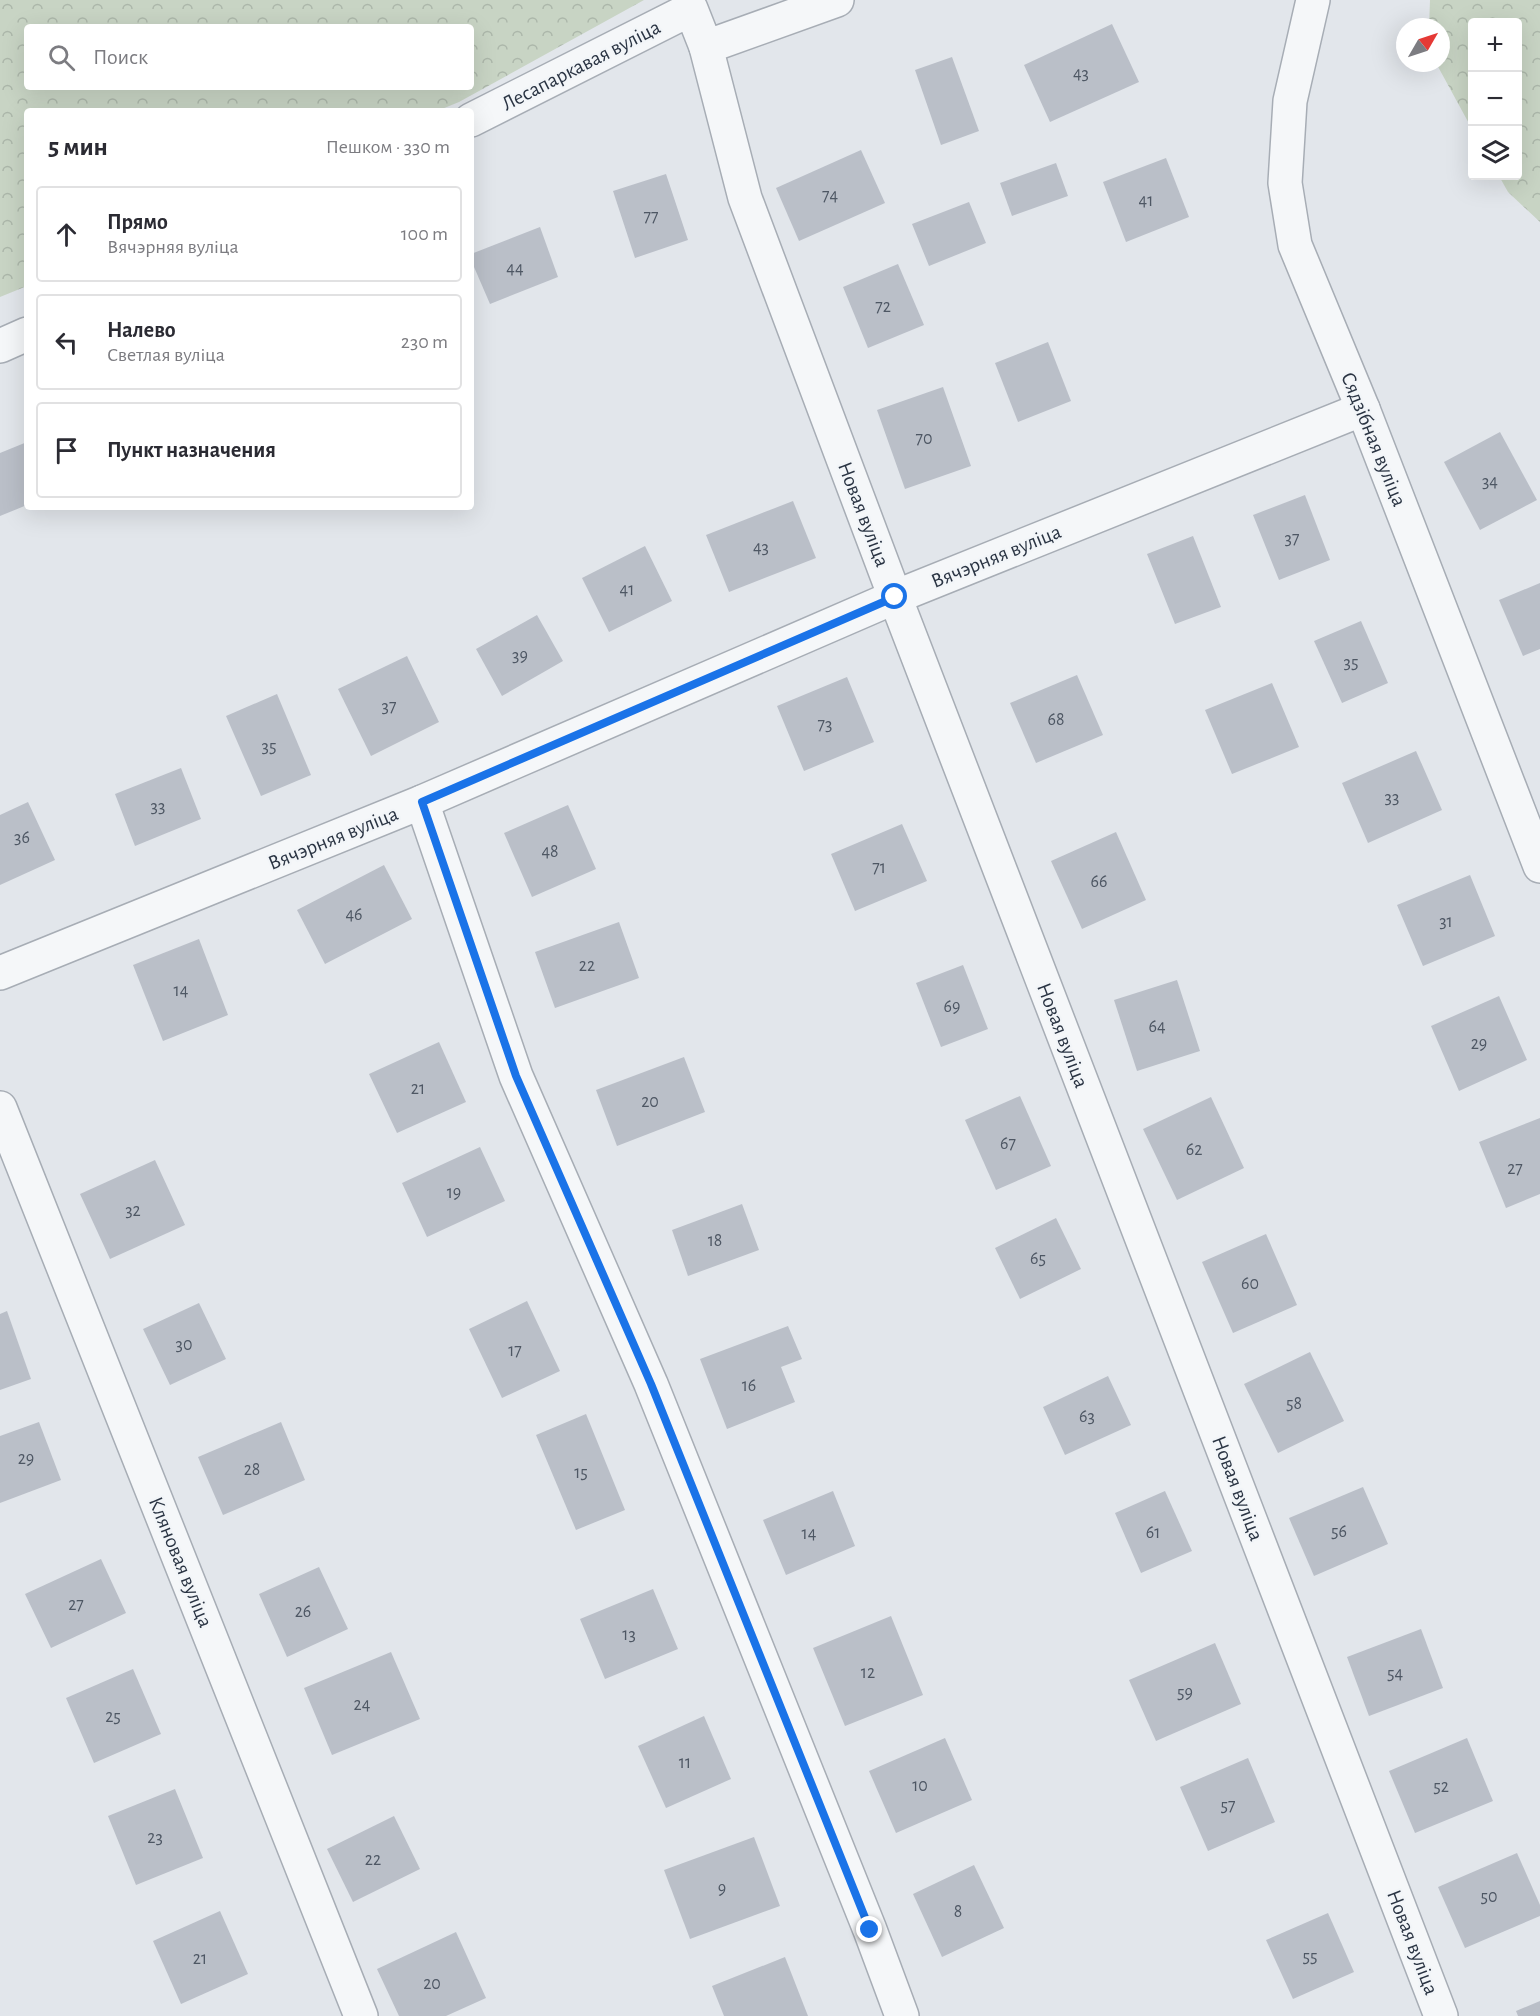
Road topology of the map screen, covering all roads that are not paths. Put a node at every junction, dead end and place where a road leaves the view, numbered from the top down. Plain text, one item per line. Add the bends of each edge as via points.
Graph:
1 (837, 0) edge
2 (1313, 0) edge
3 (698, 5) edge
4 (706, 47) junction
5 (474, 118) edge
6 (24, 334) edge
7 (0, 346) edge
8 (1363, 409) junction
9 (895, 597) junction
10 (422, 802) junction
11 (1540, 866) edge
12 (0, 973) edge
13 (0, 1108) edge
14 (361, 2016) edge
15 (902, 2016) edge
16 (1442, 2016) edge

1 - 4 street
2 - 8 street, Сядзібная вуліца via 1290,101 1285,183 1295,245
3 - 4 street, Лесапаркавая вуліца
3 - 5 street, Лесапаркавая вуліца
4 - 9 street, Новая вуліца via 745,198
6 - 7 street
8 - 9 street, Вячэрняя вуліца
8 - 11 street, Сядзібная вуліца
9 - 10 street, Вячэрняя вуліца
9 - 16 street, Новая вуліца
10 - 12 street, Вячэрняя вуліца
10 - 15 street via 516,1076 651,1384
13 - 14 street, Кляновая вуліца

